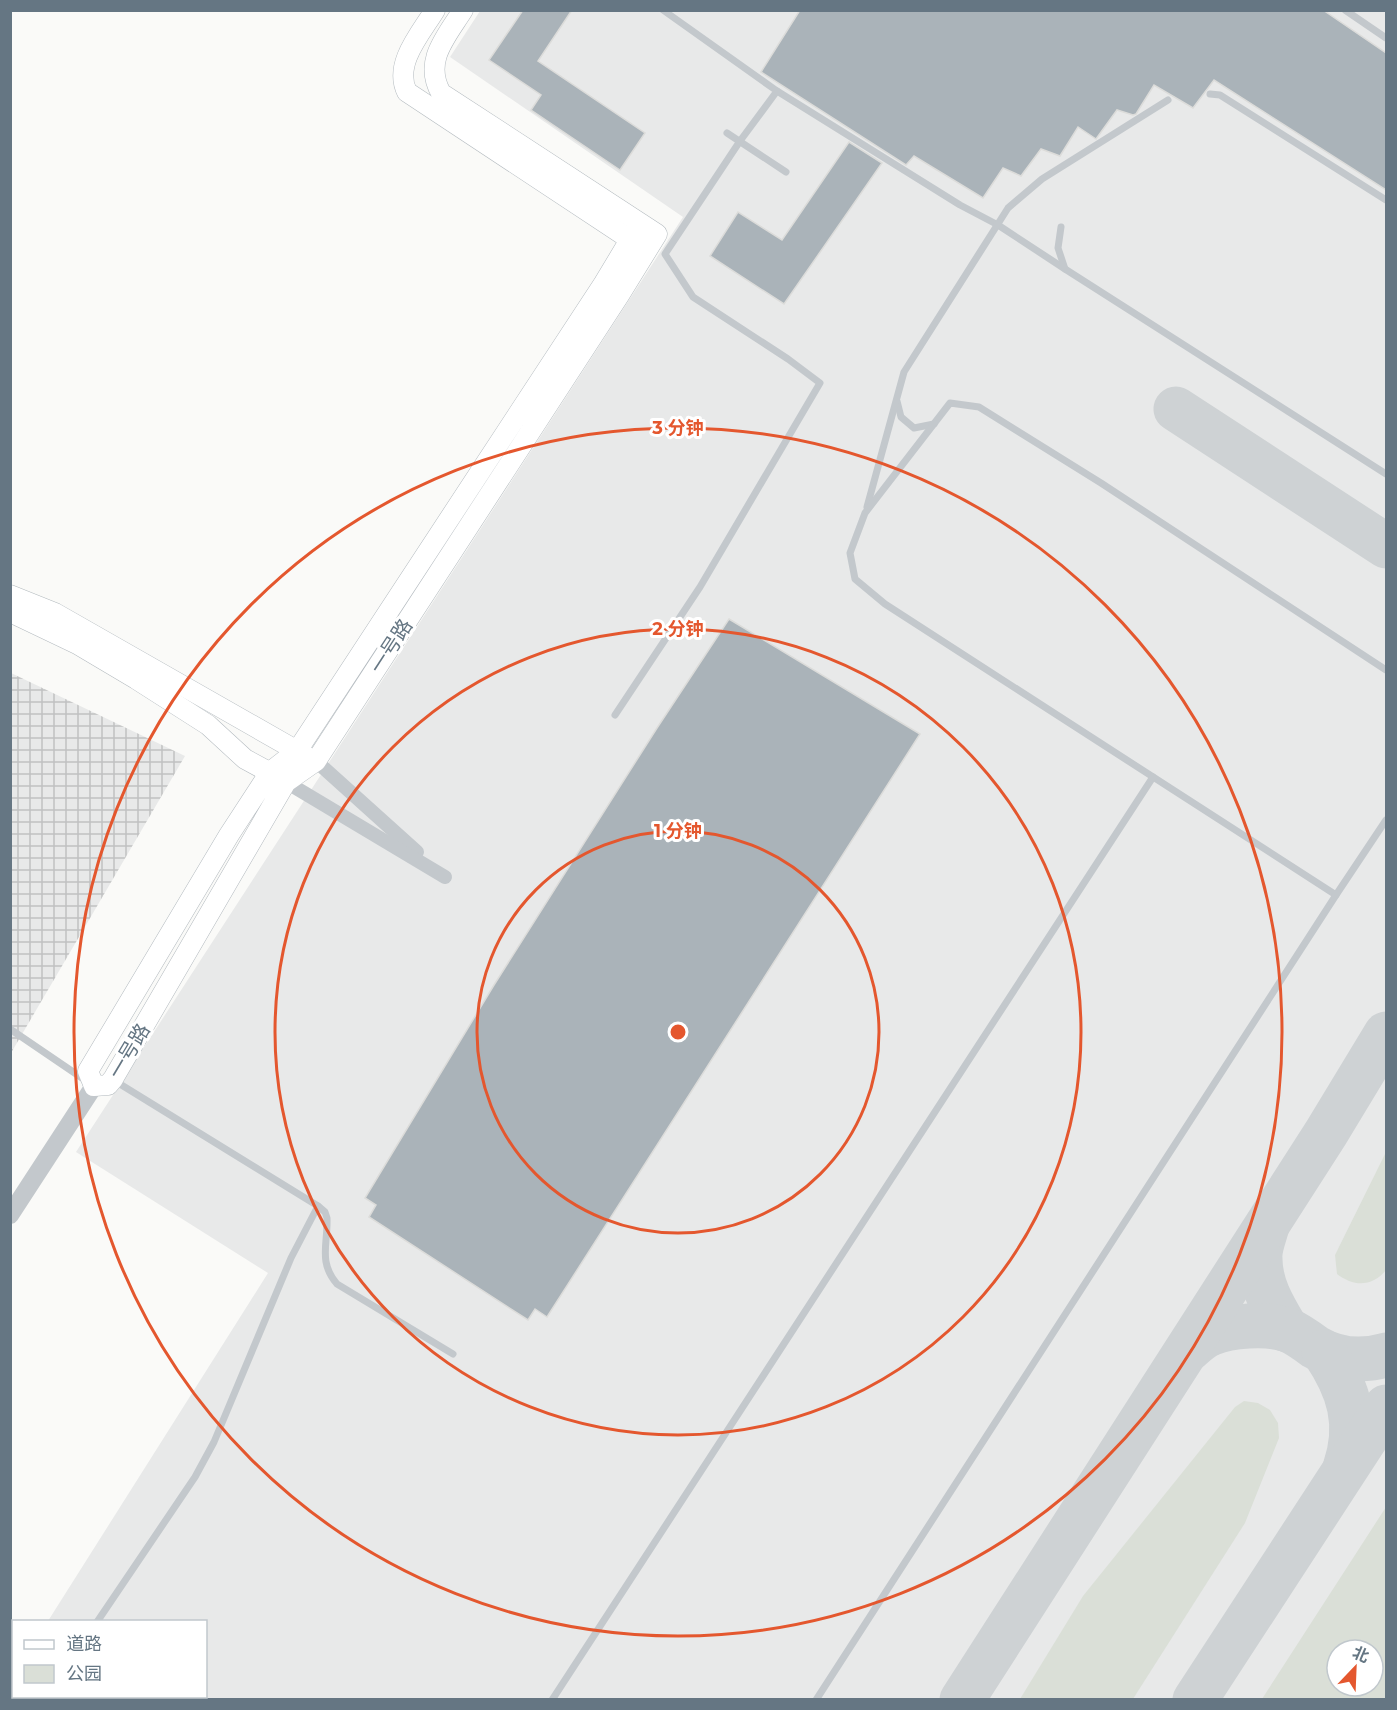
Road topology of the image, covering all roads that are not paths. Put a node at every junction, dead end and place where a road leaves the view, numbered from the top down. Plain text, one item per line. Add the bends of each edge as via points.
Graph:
1 (435, 10) edge
2 (463, 10) edge
3 (663, 10) edge
4 (1345, 10) edge
5 (1386, 38) edge
6 (777, 91) junction
7 (1210, 94) dead end
8 (1168, 100) dead end
9 (727, 133) dead end
10 (740, 141) junction
11 (786, 172) dead end
12 (1386, 200) edge
13 (640, 223) junction
14 (998, 225) junction
15 (1061, 227) dead end
16 (630, 240) junction
17 (652, 242) junction
18 (1065, 269) junction
19 (896, 399) junction
20 (934, 424) junction
21 (1386, 474) edge
22 (865, 513) junction
23 (10, 595) edge
24 (10, 612) edge
25 (1386, 670) edge
26 (615, 715) dead end
27 (297, 751) junction
28 (316, 761) junction
29 (278, 777) junction
30 (1153, 777) junction
31 (1386, 820) edge
32 (1336, 895) junction
33 (10, 1029) edge
34 (112, 1079) junction
35 (94, 1086) junction
36 (318, 1206) junction
37 (10, 1215) edge
38 (453, 1354) dead end
39 (99, 1620) edge
40 (552, 1700) edge
41 (816, 1700) edge

1 - 16 main road via 406,61 403,77 407,92
2 - 13 main road via 434,62 435,82 441,93
3 - 6 lane
4 - 5 lane
6 - 10 lane
6 - 14 lane
7 - 12 lane via 1220,95
8 - 14 lane via 1042,179 1008,208
9 - 10 lane
10 - 11 lane
10 - 26 lane via 665,254 693,297 820,383 700,586
13 - 16 main road, 一号路
13 - 17 main road
14 - 18 lane
14 - 19 lane via 904,372
15 - 18 lane via 1058,248
16 - 17 main road
16 - 27 main road, 一号路
17 - 28 main road, 一号路
18 - 21 lane
19 - 20 lane via 901,417 914,428
19 - 22 lane
20 - 22 lane
20 - 25 lane via 950,403 979,407
22 - 30 lane via 850,553 855,579 885,604
23 - 27 main road via 55,613
24 - 29 main road via 77,644 136,679 208,725 245,759
27 - 28 main road
27 - 29 main road, 一号路
28 - 29 main road, 一号路
28 - 29 street via 445,877
29 - 34 main road, 一号路
29 - 35 main road, 一号路 via 230,835 88,1071
30 - 32 lane
30 - 40 lane
31 - 32 lane
32 - 41 lane
33 - 35 lane
34 - 35 main road, 一号路 via 108,1085
34 - 36 lane
35 - 37 street
36 - 38 lane via 327,1218 325,1263 337,1284
36 - 39 lane via 291,1258 214,1442 195,1478

